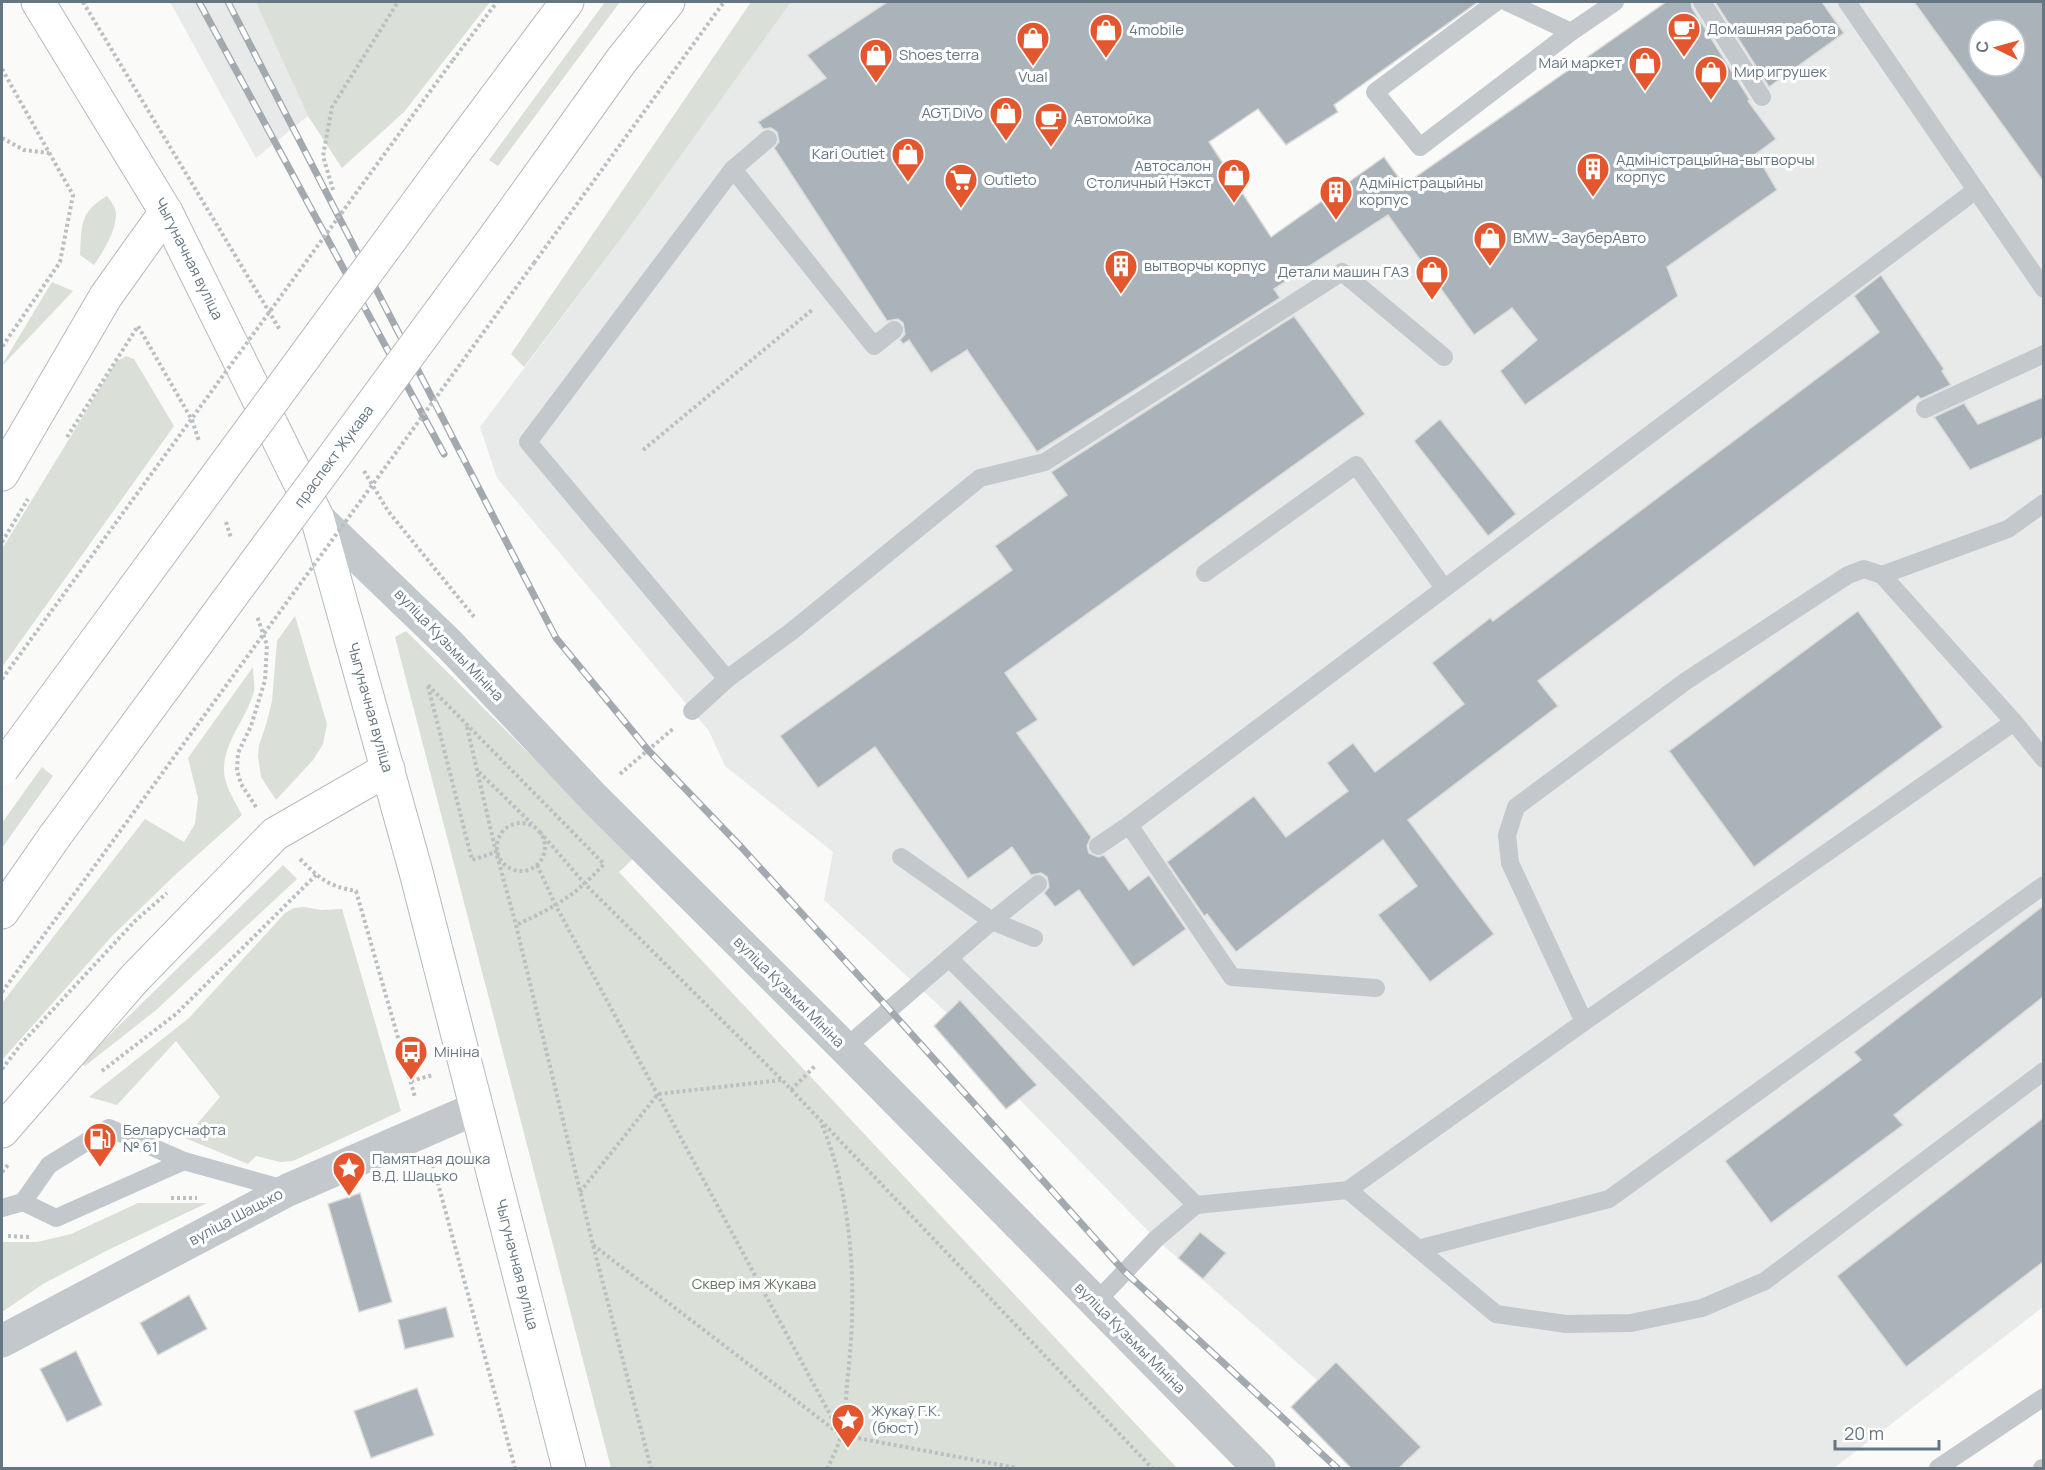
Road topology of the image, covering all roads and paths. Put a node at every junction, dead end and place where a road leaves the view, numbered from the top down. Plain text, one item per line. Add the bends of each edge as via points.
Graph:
1 (38, 2) edge
2 (83, 2) edge
3 (398, 2) edge
4 (497, 2) edge
5 (567, 2) edge
6 (668, 2) edge
7 (724, 2) edge
8 (1496, 2) edge
9 (1507, 2) edge
10 (1615, 2) edge
11 (1702, 2) edge
12 (1847, 2) edge
13 (1571, 32) junction
14 (2, 69) edge
15 (1762, 97) dead end
16 (162, 132) dead end
17 (2, 138) edge
18 (768, 139) dead end
19 (50, 153) junction
20 (733, 169) junction
21 (333, 190) dead end
22 (1976, 190) junction
23 (166, 212) junction
24 (2043, 289) edge
25 (832, 293) junction
26 (138, 326) dead end
27 (894, 330) dead end
28 (2, 347) edge
29 (2043, 354) edge
30 (1444, 357) dead end
31 (1925, 409) dead end
32 (61, 446) dead end
33 (643, 450) dead end
34 (2, 474) edge
35 (31, 494) dead end
36 (2043, 503) edge
37 (317, 517) junction
38 (2, 542) edge
39 (1205, 573) dead end
40 (1882, 574) junction
41 (1444, 588) junction
42 (2, 679) edge
43 (727, 679) junction
44 (692, 711) joint
45 (2014, 722) junction
46 (467, 727) junction
47 (2043, 759) edge
48 (2, 769) edge
49 (388, 769) junction
50 (478, 771) junction
51 (620, 774) dead end
52 (1129, 825) junction
53 (534, 827) junction
54 (540, 832) junction
55 (1098, 846) dead end
56 (496, 852) junction
57 (296, 855) dead end
58 (901, 857) dead end
59 (498, 859) junction
60 (537, 865) junction
61 (316, 875) junction
62 (585, 884) junction
63 (1038, 884) dead end
64 (2043, 885) edge
65 (556, 906) junction
66 (2, 912) edge
67 (992, 921) junction
68 (516, 925) junction
69 (1034, 938) dead end
70 (949, 958) junction
71 (1376, 988) dead end
72 (2, 992) edge
73 (1584, 1022) junction
74 (845, 1048) junction
75 (2043, 1071) edge
76 (95, 1077) dead end
77 (782, 1080) junction
78 (658, 1094) junction
79 (477, 1108) junction
80 (820, 1121) junction
81 (423, 1130) junction
82 (2, 1131) edge
83 (184, 1161) junction
84 (9, 1164) dead end
85 (2, 1172) edge
86 (288, 1190) junction
87 (1348, 1190) junction
88 (580, 1193) junction
89 (23, 1202) junction
90 (1196, 1205) junction
91 (2, 1208) edge
92 (593, 1245) junction
93 (1418, 1249) junction
94 (1095, 1303) junction
95 (2, 1341) edge
96 (2043, 1398) edge
97 (841, 1435) junction
98 (515, 1468) edge
99 (569, 1468) edge
100 (651, 1468) edge
101 (828, 1468) edge
102 (1017, 1468) edge
103 (1152, 1468) edge
104 (1259, 1468) edge
105 (1938, 1468) edge

1 - 23 main road, Чыгуначная вуліца
2 - 16 path
3 - 21 path via 332,107 323,156
4 - 42 path, bridge
5 - 48 main road, bridge
6 - 66 main road, праспект Жукава, bridge via 621,61
7 - 72 path, bridge
8 - 13 lane via 1375,92 1419,147
9 - 13 lane
10 - 13 lane
11 - 15 lane
12 - 22 lane
14 - 19 path
17 - 19 path via 24,150
18 - 20 lane
19 - 28 path via 73,195 60,262
20 - 25 lane
20 - 43 lane via 528,442
22 - 24 lane
22 - 41 lane
23 - 34 main road via 106,296
23 - 37 main road, Чыгуначная вуліца
25 - 27 lane via 874,346
25 - 33 path
26 - 32 path
29 - 31 lane
30 - 43 lane via 1342,272 1045,462 980,478
35 - 38 path
36 - 40 lane via 2008,529
37 - 49 main road, Чыгуначная вуліца
37 - 74 street, вуліца Кузьмы Мініна via 450,645 594,798
39 - 41 lane via 1356,465
40 - 45 lane
40 - 73 lane via 1864,569 1848,575 1686,681 1516,807 1508,835 1510,863
41 - 52 lane
43 - 44 lane
44 - 51 path
45 - 47 lane
45 - 73 lane
46 - 50 path
46 - 56 path via 428,685 472,860
46 - 62 path via 604,864
49 - 79 main road, Чыгуначная вуліца
49 - 82 main road via 275,834 135,978
50 - 53 path
50 - 56 path
52 - 55 lane
52 - 71 lane via 1232,976
53 - 54 path
53 - 56 path via 519,823 505,828
54 - 60 path via 545,853
54 - 62 path
56 - 59 path
57 - 61 path
58 - 67 lane
59 - 60 path via 517,872
59 - 68 path
60 - 65 path
61 - 76 path via 176,1014
61 - 81 path via 334,887 356,891
62 - 65 path
62 - 77 path
63 - 67 lane
64 - 93 lane via 1609,1199
65 - 68 path
65 - 78 path
67 - 69 lane
67 - 70 lane
68 - 88 path
70 - 74 lane
70 - 90 lane
73 - 87 lane
74 - 94 street, вуліца Кузьмы Мініна
75 - 93 lane via 1765,1281 1702,1308 1631,1323 1566,1324 1496,1314
77 - 78 path
77 - 80 path
78 - 88 path
78 - 97 path
79 - 81 street, вуліца Шацько
79 - 99 main road, Чыгуначная вуліца
80 - 97 path via 834,1153 843,1191 851,1265 851,1351
80 - 103 path
81 - 86 street, вуліца Шацько
81 - 98 path
83 - 86 lane
83 - 89 lane via 56,1218
83 - 89 lane via 109,1128 49,1165
84 - 85 path
86 - 95 street, вуліца Шацько
87 - 90 lane
87 - 93 lane
88 - 92 path
89 - 91 lane
90 - 94 lane via 1148,1247
92 - 97 path
92 - 100 path
94 - 104 street, вуліца Кузьмы Мініна
96 - 105 lane
97 - 101 path
97 - 102 path

